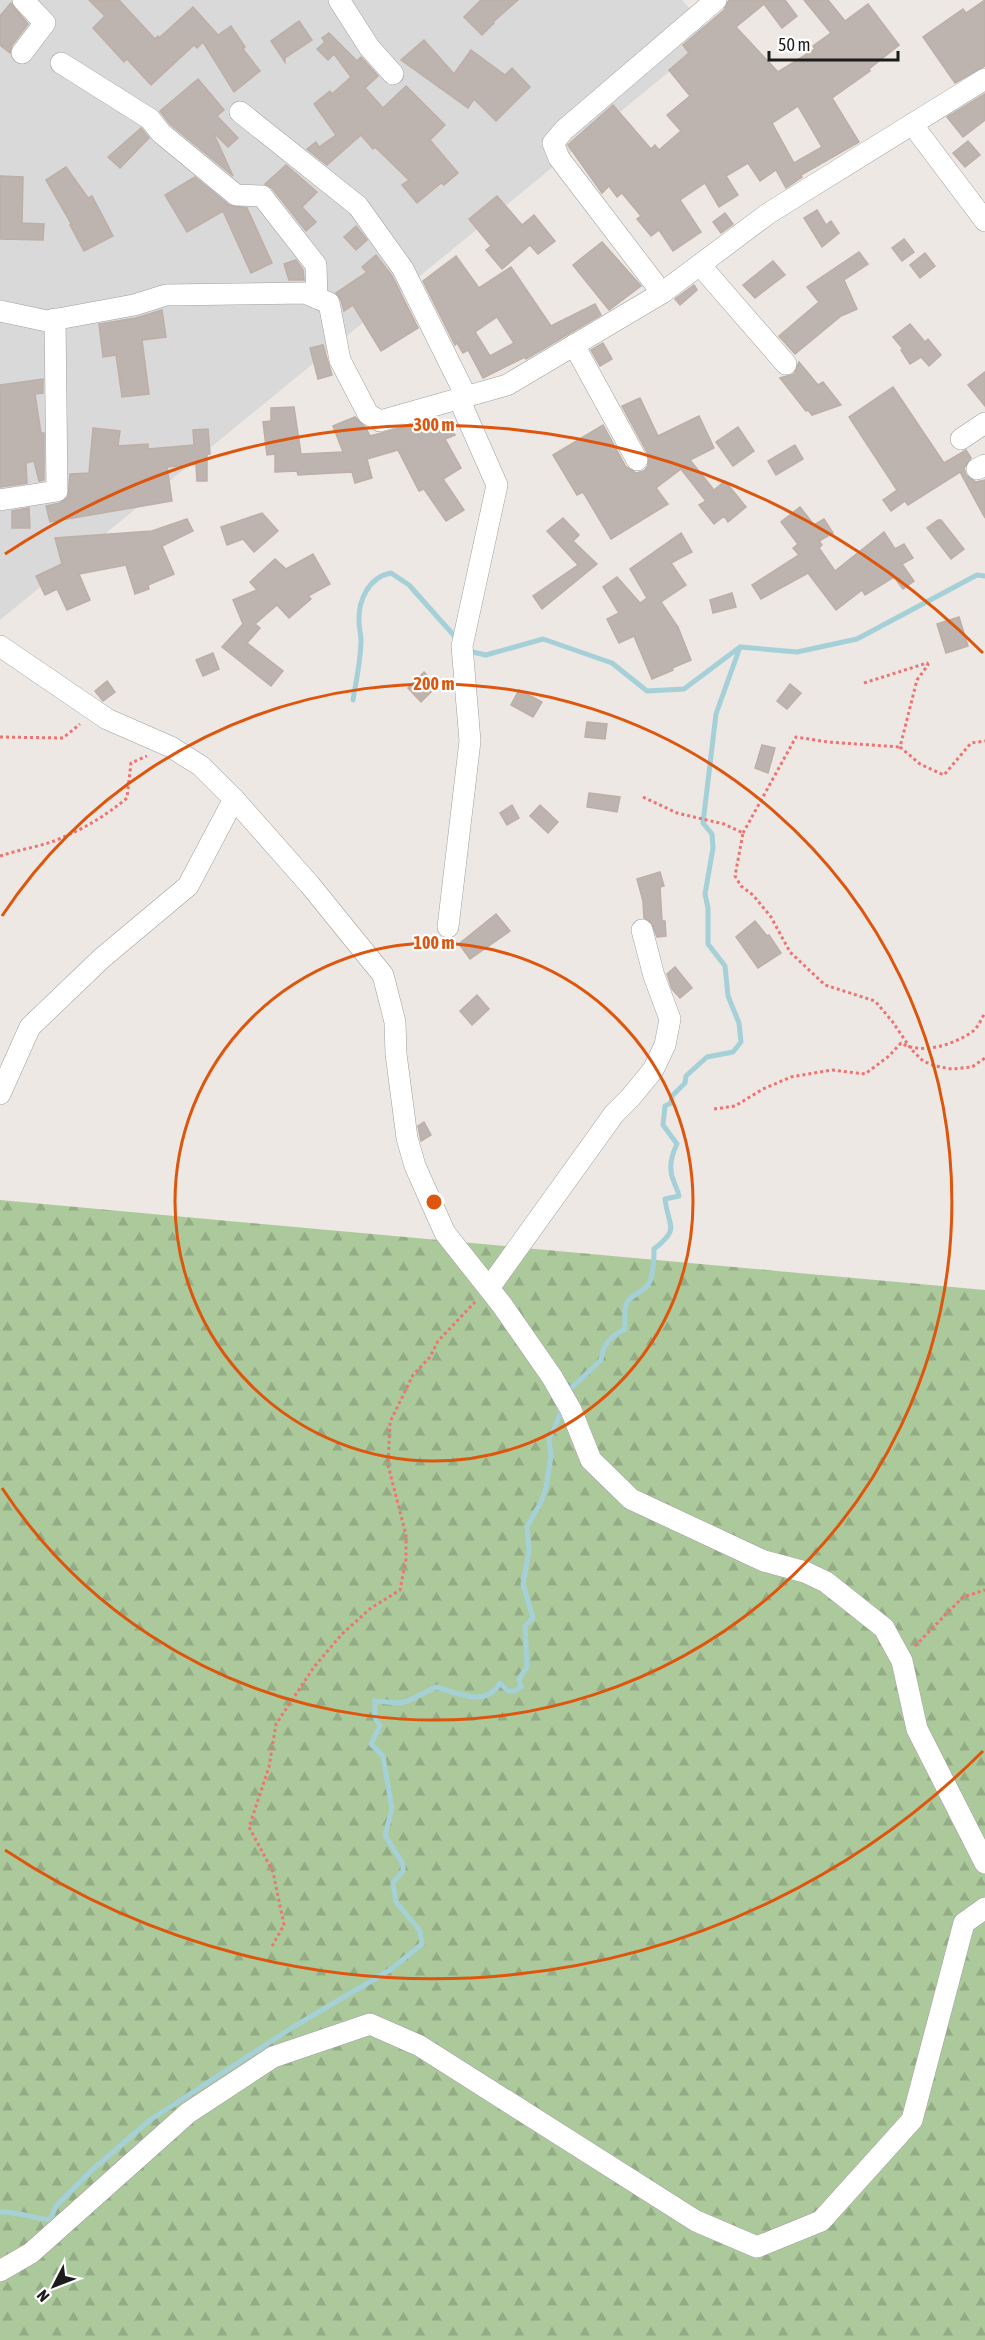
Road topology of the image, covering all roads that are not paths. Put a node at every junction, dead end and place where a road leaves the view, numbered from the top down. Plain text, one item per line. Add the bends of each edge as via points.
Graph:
1 (23, 0) edge
2 (339, 0) edge
3 (716, 0) edge
4 (22, 52) dead end
5 (61, 63) dead end
6 (393, 74) dead end
7 (985, 79) edge
8 (240, 112) dead end
9 (912, 124) junction
10 (985, 221) edge
11 (700, 265) junction
12 (662, 293) junction
13 (317, 298) junction
14 (0, 311) edge
15 (55, 319) junction
16 (574, 345) junction
17 (786, 364) dead end
18 (463, 398) junction
19 (985, 423) edge
20 (961, 440) dead end
21 (637, 460) dead end
22 (0, 500) edge
23 (0, 646) edge
24 (234, 799) junction
25 (448, 927) dead end
26 (642, 930) dead end
27 (0, 1094) edge
28 (489, 1288) junction
29 (985, 1863) edge
30 (985, 1908) edge
31 (0, 2271) edge

1 - 4 street via 45,24
2 - 6 street via 369,47
3 - 12 street via 553,143 559,158
5 - 13 street via 150,119 161,133 236,195 262,196 316,265
7 - 9 street
8 - 18 street via 358,206 403,269
9 - 10 street
9 - 11 street via 769,213
11 - 12 street
11 - 17 street
12 - 16 street
13 - 15 street via 305,293 166,295 134,305
13 - 18 street via 329,303 340,360 368,414 380,421
14 - 15 street via 46,321
15 - 22 street via 57,491
16 - 18 street via 507,385
16 - 21 street
18 - 25 street via 497,485 462,646 470,741
19 - 20 street
23 - 24 street via 107,719 171,747 201,766
24 - 27 street via 188,886 102,958 30,1027
24 - 28 street via 383,975 395,1022 407,1137 415,1166 445,1233
26 - 28 street via 670,1019 665,1045 653,1070 614,1113
28 - 29 street via 552,1377 571,1410 591,1460 631,1499 764,1561 826,1582 884,1628 902,1661 917,1729
30 - 31 street via 964,1923 912,2120 821,2221 757,2247 696,2221 420,2046 370,2025 273,2057 188,2113 31,2253

